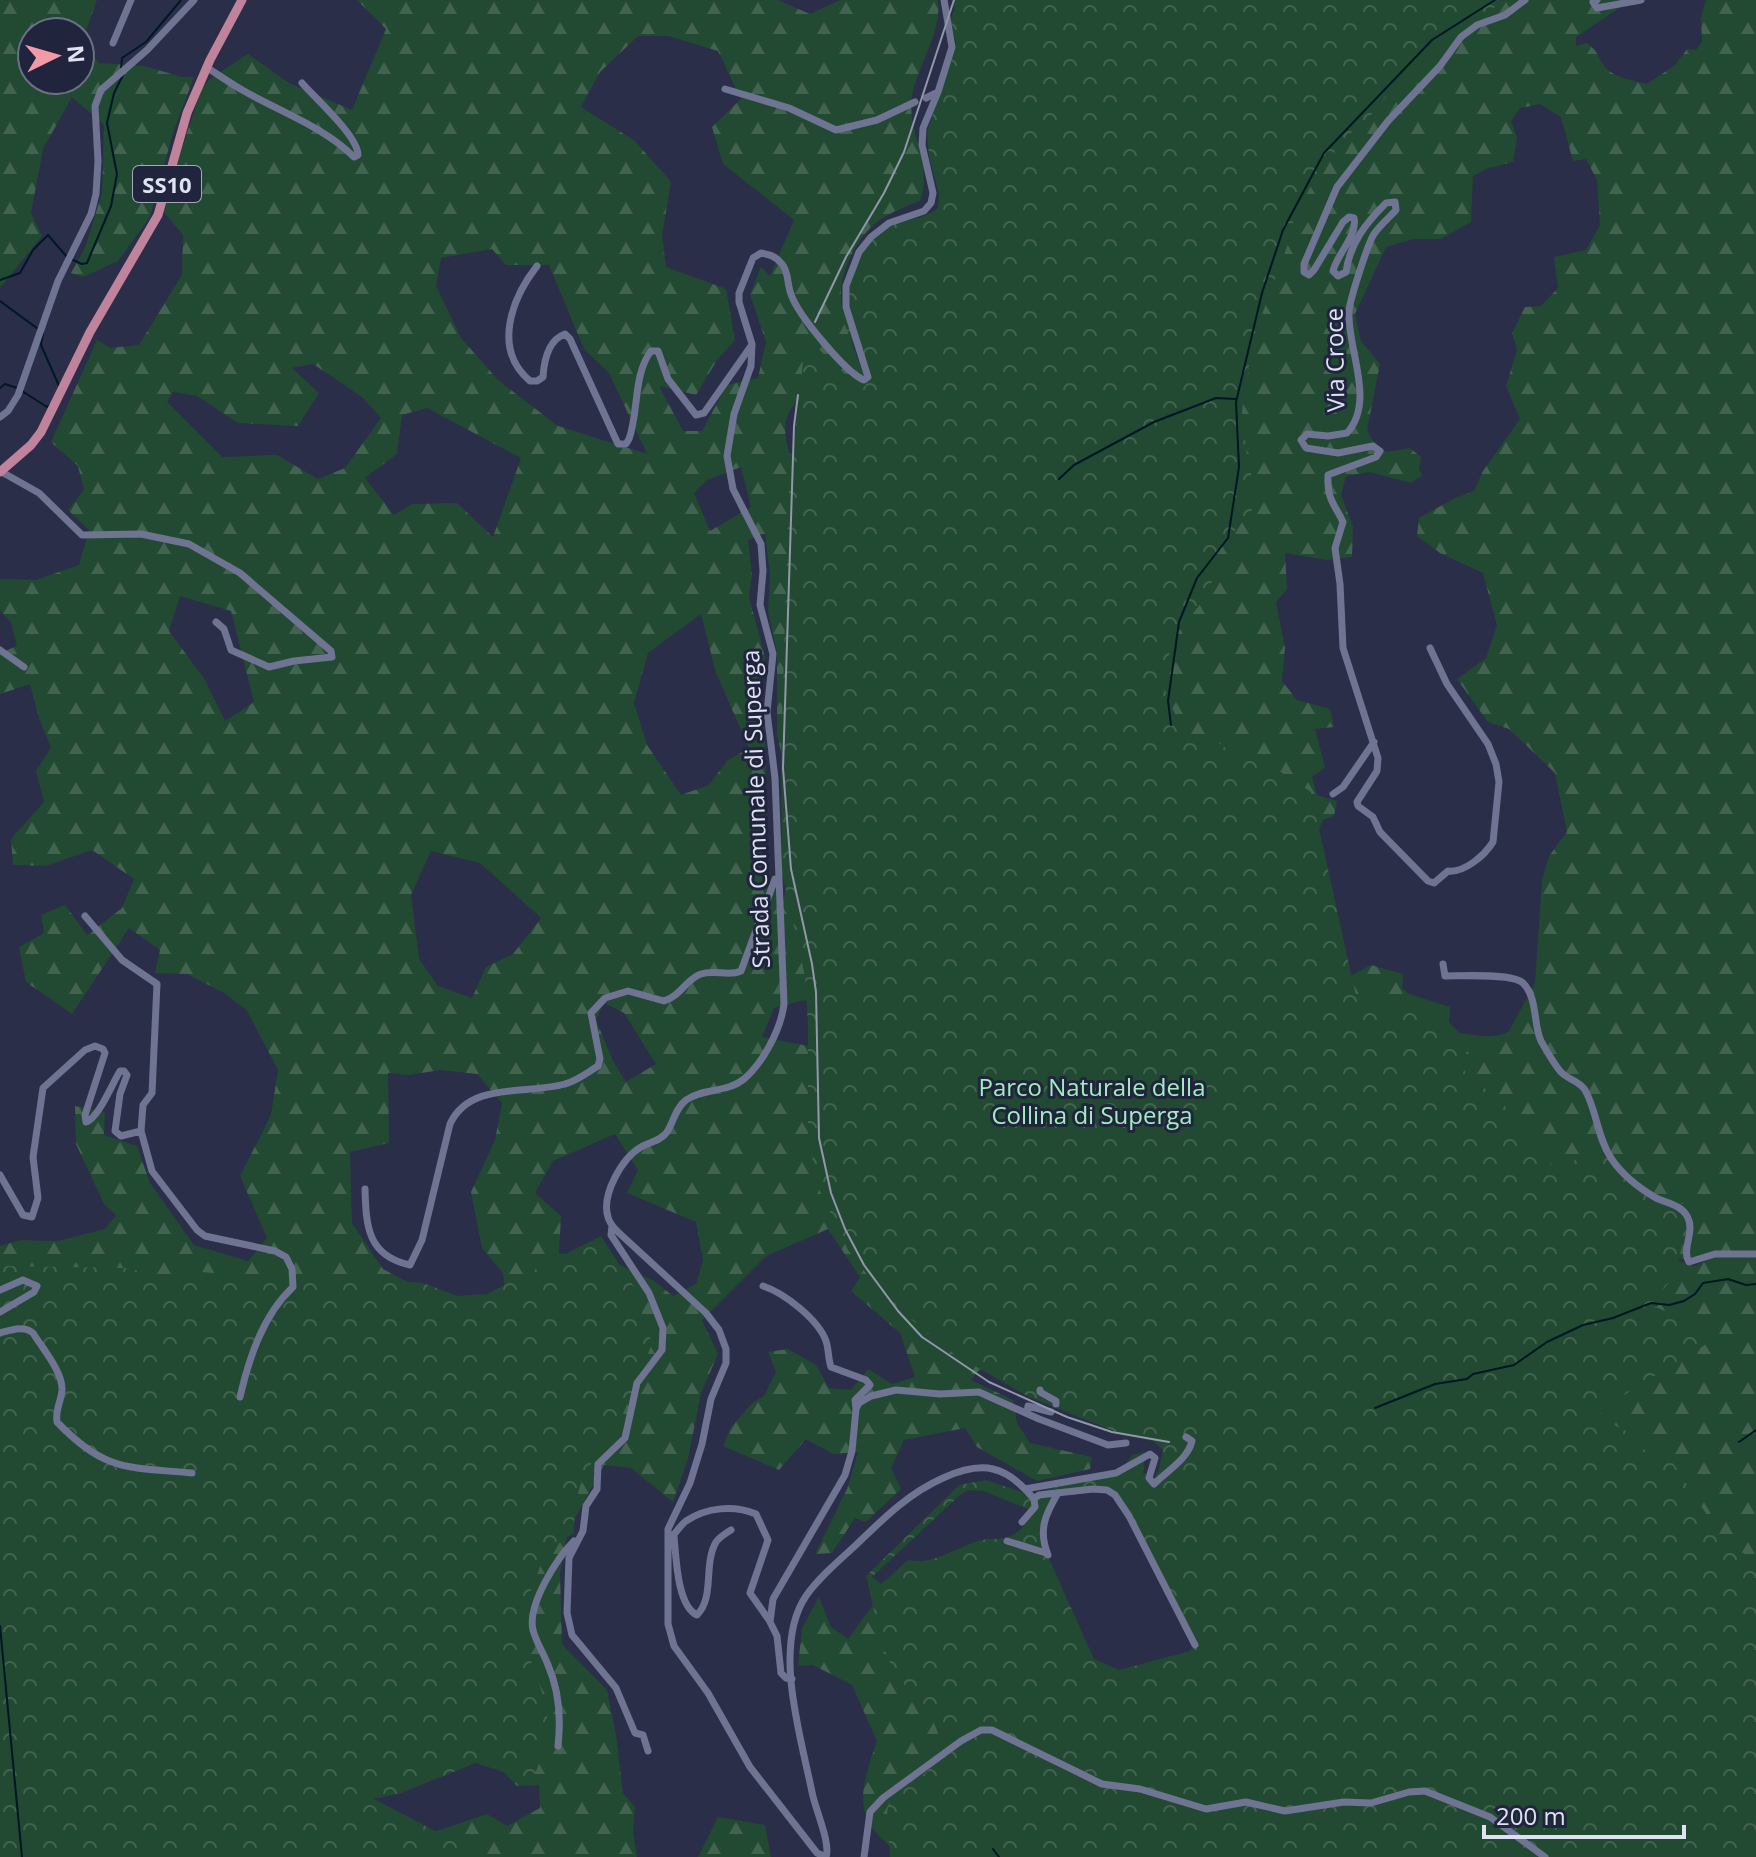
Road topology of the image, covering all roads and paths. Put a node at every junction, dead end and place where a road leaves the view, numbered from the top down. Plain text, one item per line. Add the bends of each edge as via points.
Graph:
1 (131, 0) edge
2 (194, 0) edge
3 (242, 0) edge
4 (944, 0) edge
5 (1525, 0) edge
6 (1597, 0) edge
7 (1641, 0) edge
8 (113, 43) dead end
9 (206, 67) junction
10 (302, 83) dead end
11 (725, 89) dead end
12 (938, 92) junction
13 (926, 98) dead end
14 (915, 102) dead end
15 (537, 266) dead end
16 (752, 344) junction
17 (0, 417) edge
18 (0, 472) edge
19 (216, 622) dead end
20 (1430, 648) dead end
21 (0, 650) edge
22 (24, 667) dead end
23 (1374, 742) junction
24 (1333, 794) dead end
25 (778, 869) junction
26 (85, 916) dead end
27 (1443, 964) dead end
28 (141, 1131) junction
29 (0, 1175) edge
30 (365, 1189) dead end
31 (612, 1226) junction
32 (1756, 1254) edge
33 (763, 1286) dead end
34 (0, 1290) edge
35 (0, 1312) edge
36 (0, 1333) edge
37 (1040, 1390) dead end
38 (240, 1397) dead end
39 (856, 1409) junction
40 (1027, 1413) junction
41 (1186, 1437) dead end
42 (1126, 1443) dead end
43 (192, 1473) dead end
44 (1058, 1493) junction
45 (1036, 1494) junction
46 (1032, 1510) junction
47 (1045, 1514) junction
48 (1022, 1522) dead end
49 (731, 1530) dead end
50 (583, 1531) junction
51 (671, 1538) junction
52 (1007, 1541) dead end
53 (770, 1622) junction
54 (1195, 1645) dead end
55 (792, 1679) junction
56 (558, 1746) dead end
57 (648, 1751) dead end
58 (826, 1857) edge
59 (864, 1857) edge
60 (1545, 1857) edge

1 - 8 street
2 - 17 street via 101,90 95,106 98,161 91,214 65,264 18,395
3 - 9 main road, SS10
4 - 12 street, Strada Comunale di Superga via 952,47
5 - 23 street, Via Croce via 1461,37 1388,121 1337,187 1304,264 1309,275 1343,222 1354,218 1355,229 1333,271 1341,276 1367,222 1386,203 1395,202 1396,210 1373,235 1349,309 1359,395 1354,426 1347,433 1307,434 1301,440 1306,448 1325,451 1373,446 1380,451 1327,480 1343,522 1335,548 1343,648
6 - 7 street via 1597,8
9 - 10 street via 358,155 349,135
9 - 18 main road, SS10 via 177,140 158,215 41,432
11 - 14 street via 789,108 836,130 877,120
12 - 13 street
12 - 16 street, Strada Comunale di Superga via 923,128 931,203 871,237 846,286 846,307 868,377 859,379 848,369 805,318 791,297 785,266 773,255 753,258 739,293
15 - 16 street via 512,307 510,345 516,367 530,381 543,377 547,352 565,334 618,444 629,439 644,360 651,351 658,351 673,387 696,415 710,406
16 - 25 street, Strada Comunale di Superga via 727,456 733,489 762,551 760,605 773,654 767,712
18 - 19 street via 39,493 82,535 136,534 183,542 230,566 332,657 262,666 231,650
20 - 23 street, Via Croce via 1496,764 1493,842 1482,857 1430,883 1380,832 1357,802 1377,771
21 - 22 street
23 - 24 street via 1340,792
25 - 30 street via 741,971 700,974 664,1001 628,991 605,998 591,1013 598,1066 568,1084 479,1096 456,1111 422,1240 410,1265 376,1248
25 - 31 street, Strada Comunale di Superga via 782,1020 746,1077 686,1101 667,1132 627,1158 608,1200
26 - 28 street via 122,960 157,984 152,1093 143,1105
27 - 32 street via 1445,976 1507,978 1526,987 1540,1038 1560,1071 1585,1089 1610,1158 1647,1192 1684,1210 1690,1221 1685,1255 1689,1262 1715,1254
28 - 29 street via 121,1136 115,1131 124,1071 95,1117 86,1122 105,1053 95,1046 43,1088 33,1157 38,1198 32,1217 23,1215
28 - 38 street via 152,1171 205,1236 275,1251 292,1269 293,1287 266,1321
31 - 50 street via 611,1235 654,1305 663,1328 662,1350 637,1383 625,1438 598,1464 597,1489 586,1506
31 - 51 street via 706,1313 726,1349 690,1483 672,1519
33 - 39 street via 789,1298 818,1327 831,1367 870,1385 855,1400
34 - 35 street via 23,1280 37,1286
36 - 43 street via 20,1328 33,1333 60,1379 57,1422 99,1458 121,1466
37 - 40 street via 1056,1401 1053,1408 1028,1406
39 - 40 street via 871,1396 896,1390 979,1392
39 - 53 street via 845,1475 773,1599
40 - 42 street via 1108,1445
41 - 45 street via 1192,1441 1184,1457 1154,1484 1149,1478 1155,1458 1150,1454 1116,1473
44 - 45 street
44 - 47 street
44 - 54 street via 1093,1489 1115,1495
45 - 46 street
45 - 55 street via 998,1471 975,1465 899,1504 806,1596 790,1643
46 - 47 street
46 - 48 street
47 - 52 street via 1041,1531 1047,1554
49 - 51 street via 717,1541 708,1568 706,1602 697,1615 690,1611 680,1585
50 - 56 street via 559,1555 533,1610 533,1629 557,1695
50 - 57 street via 569,1558 567,1613 572,1635 616,1688
51 - 53 street via 686,1522 722,1508 756,1514 768,1540 750,1593
51 - 58 street via 668,1624 674,1646 750,1767 817,1853
53 - 55 street via 781,1673
55 - 58 street
59 - 60 street via 870,1812 883,1798 961,1741 992,1730 1102,1784 1140,1789 1206,1809 1246,1802 1285,1811 1371,1803 1425,1791 1490,1817

